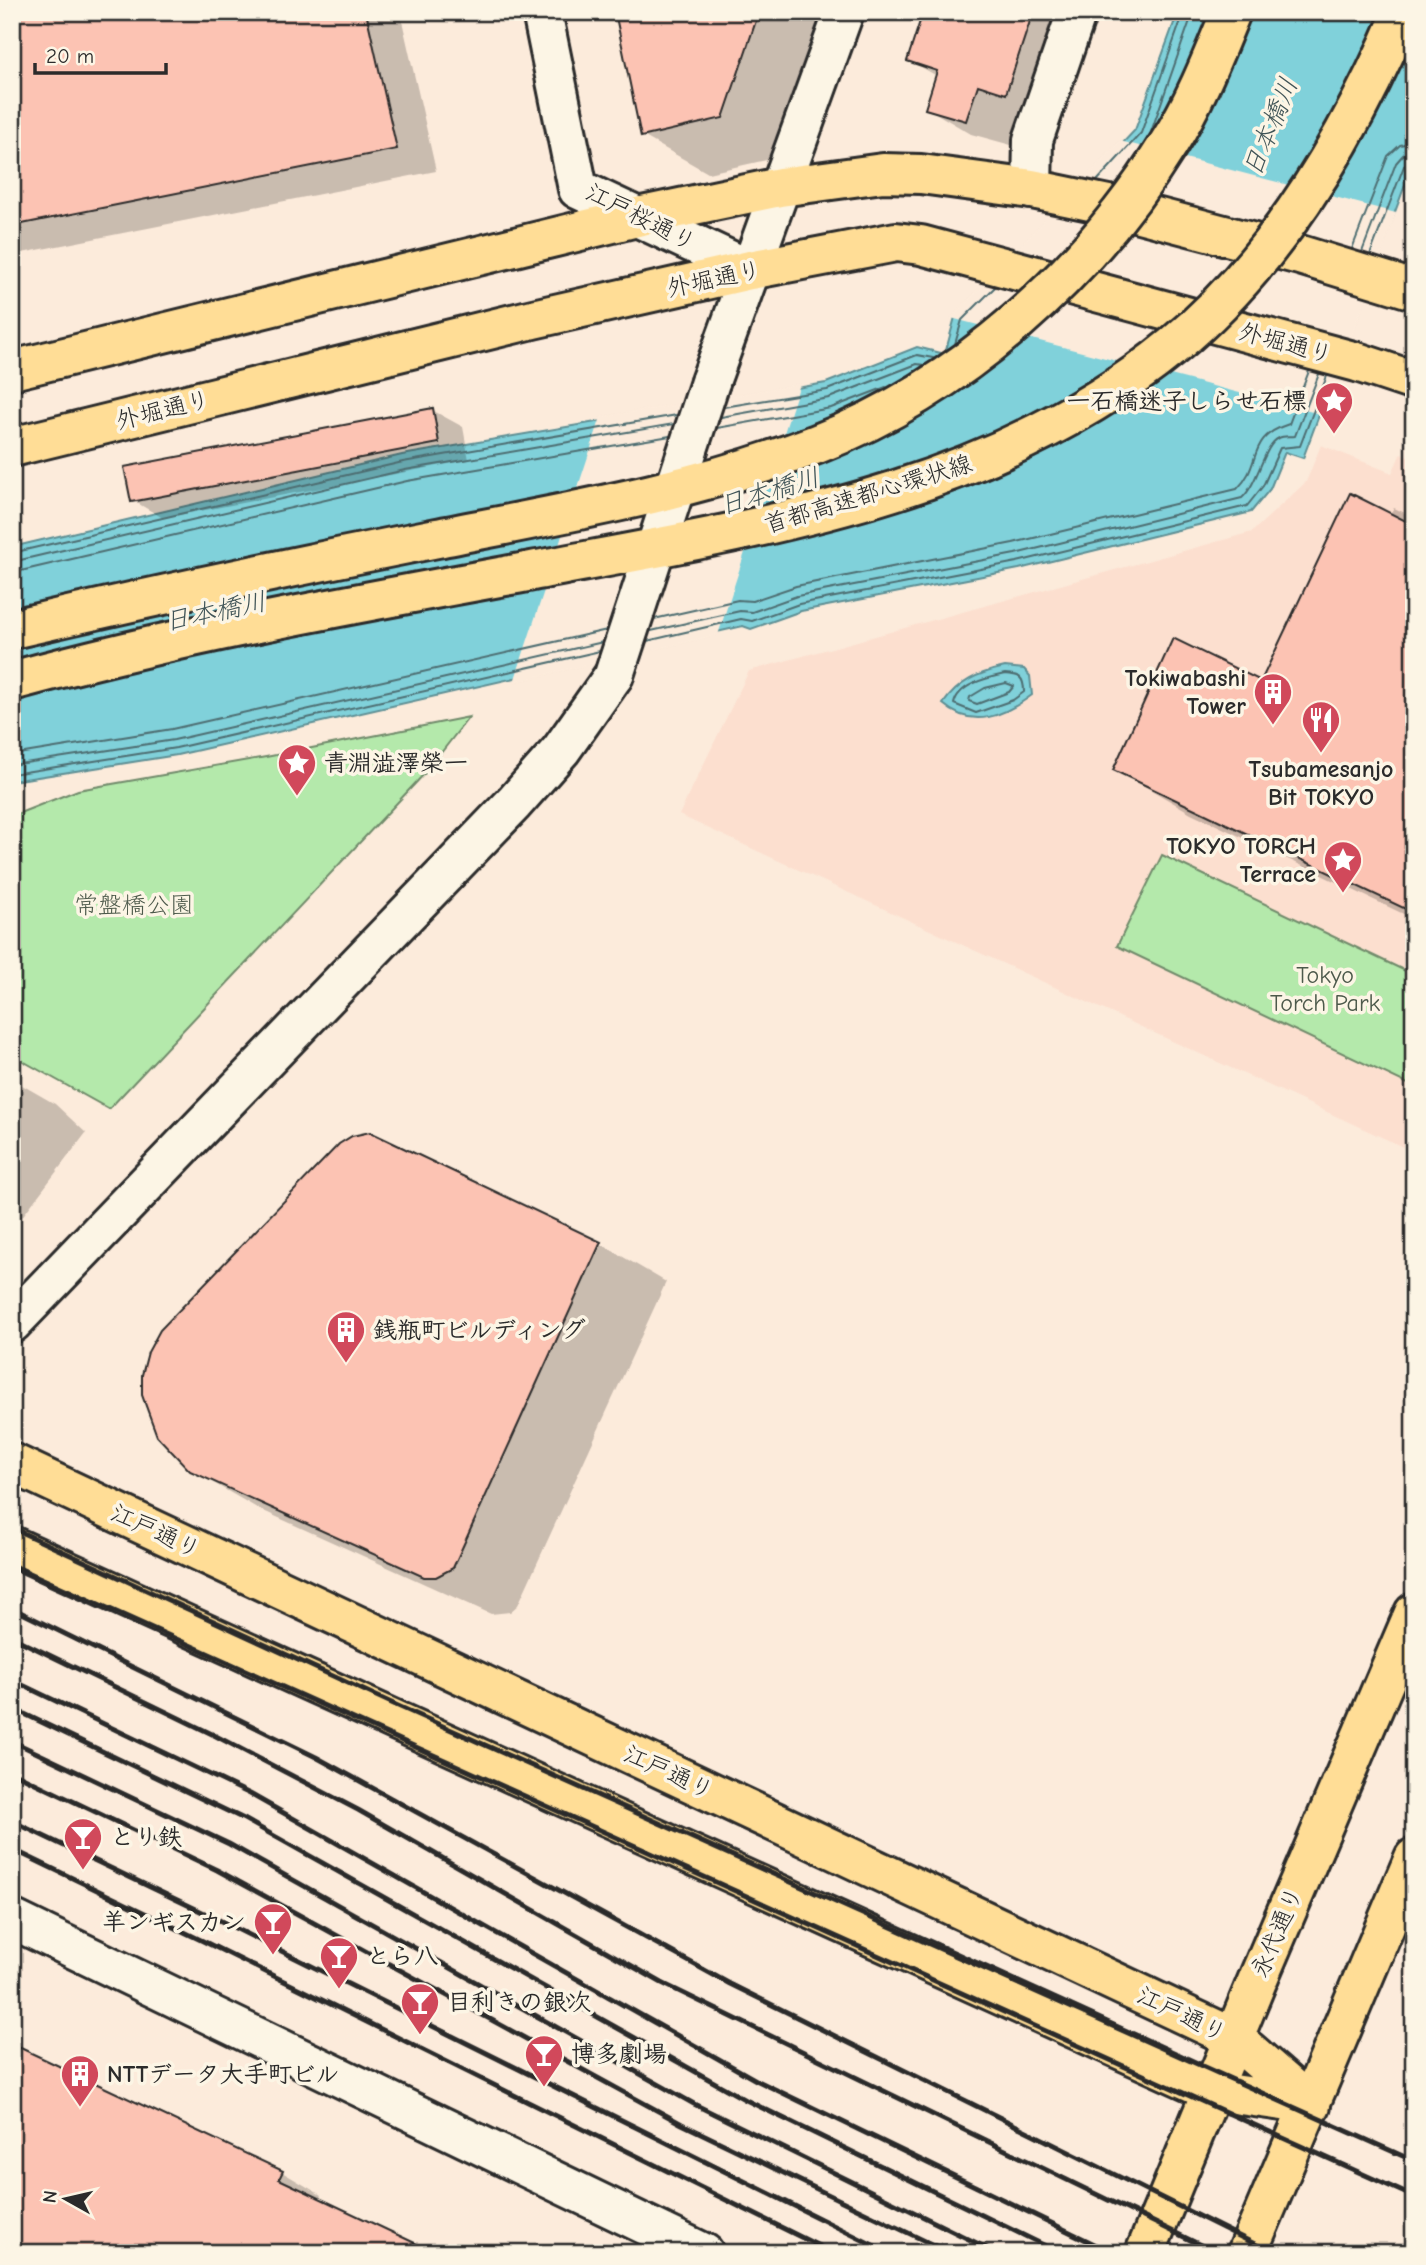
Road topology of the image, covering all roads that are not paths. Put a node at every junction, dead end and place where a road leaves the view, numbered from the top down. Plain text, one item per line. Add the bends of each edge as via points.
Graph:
1 (542, 12) edge
2 (844, 12) edge
3 (1077, 12) edge
4 (1231, 12) edge
5 (1403, 12) edge
6 (780, 187) junction
7 (1032, 189) junction
8 (637, 218) junction
9 (750, 271) junction
10 (1403, 286) edge
11 (12, 370) edge
12 (1414, 381) edge
13 (12, 447) edge
14 (12, 629) edge
15 (12, 681) edge
16 (12, 1323) edge
17 (12, 1463) edge
18 (12, 1546) edge
19 (1414, 1614) edge
20 (1414, 1858) edge
21 (12, 1919) edge
22 (1234, 2038) junction
23 (1212, 2091) junction
24 (1311, 2105) junction
25 (704, 2253) edge
26 (1145, 2253) edge
27 (1247, 2253) edge

1 - 8 street, 江戸桜通り via 578,189
2 - 6 street
3 - 7 street via 1033,140
4 - 14 main road, bridge via 1171,141 1079,262 1001,334 944,376 867,422 771,461 601,505 236,577
5 - 15 main road, 首都高速都心環状線, bridge via 1330,156 1233,288 1174,346 1132,377 1032,436 913,485 766,527 303,614
6 - 7 main road via 883,173
6 - 8 main road
6 - 9 street
7 - 10 main road, bridge via 1109,205
8 - 9 street, 江戸桜通り
8 - 11 main road
9 - 12 main road, 外堀通り, bridge via 896,243 921,245
9 - 13 main road, 外堀通り via 519,322
9 - 16 street, bridge via 614,675 561,750 514,803
17 - 22 main road, 江戸通り
18 - 23 main road
19 - 22 main road, 永代通り
20 - 24 main road
21 - 25 street
22 - 23 main road, 永代通り
22 - 24 main road, 江戸通り
23 - 24 main road
23 - 26 main road, 永代通り
24 - 27 main road

